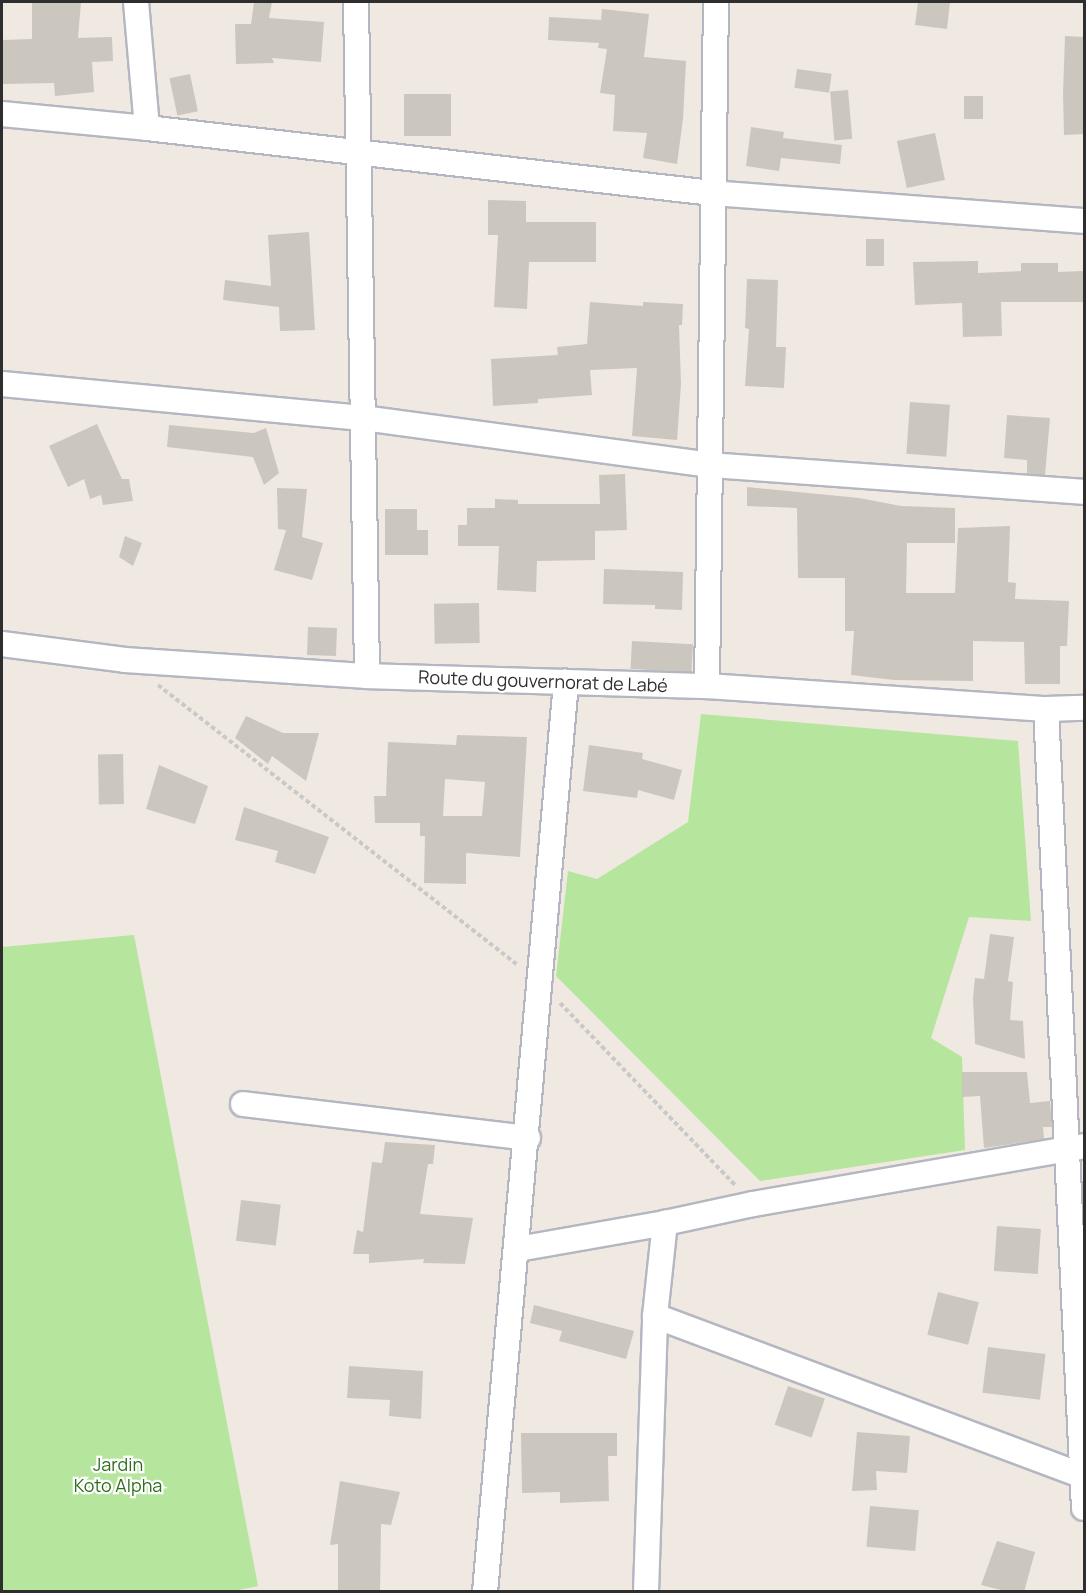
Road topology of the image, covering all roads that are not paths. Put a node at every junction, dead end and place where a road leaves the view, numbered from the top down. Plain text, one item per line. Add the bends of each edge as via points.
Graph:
1 (136, 2) edge
2 (356, 2) edge
3 (716, 2) edge
4 (2, 114) edge
5 (147, 128) junction
6 (358, 152) junction
7 (712, 193) junction
8 (1084, 221) edge
9 (2, 384) edge
10 (363, 418) junction
11 (710, 465) junction
12 (1084, 492) edge
13 (2, 644) edge
14 (367, 676) junction
15 (566, 681) junction
16 (707, 686) junction
17 (1084, 708) edge
18 (1046, 709) junction
19 (243, 1104) dead end
20 (528, 1138) junction
21 (1075, 1149) edge
22 (665, 1223) junction
23 (518, 1249) junction
24 (655, 1316) junction
25 (1084, 1476) edge
26 (1084, 1508) edge
27 (485, 1592) edge
28 (646, 1592) edge

1 - 5 street
2 - 6 street
3 - 7 street
4 - 5 street
5 - 6 street
6 - 7 street
6 - 10 street
7 - 8 street
7 - 11 street
9 - 10 street
10 - 11 street
10 - 14 street
11 - 12 street
11 - 16 street
13 - 14 street, Route du gouvernorat de Labé via 125,660
14 - 15 street, Route du gouvernorat de Labé
15 - 16 street, Route du gouvernorat de Labé
15 - 20 street
16 - 18 street, Route du gouvernorat de Labé
17 - 18 street, Route du gouvernorat de Labé
18 - 21 street
19 - 20 street
20 - 23 street
21 - 22 street via 753,1204
21 - 25 street
22 - 23 street
22 - 24 street
23 - 27 street
24 - 25 street
24 - 28 street
25 - 26 street

